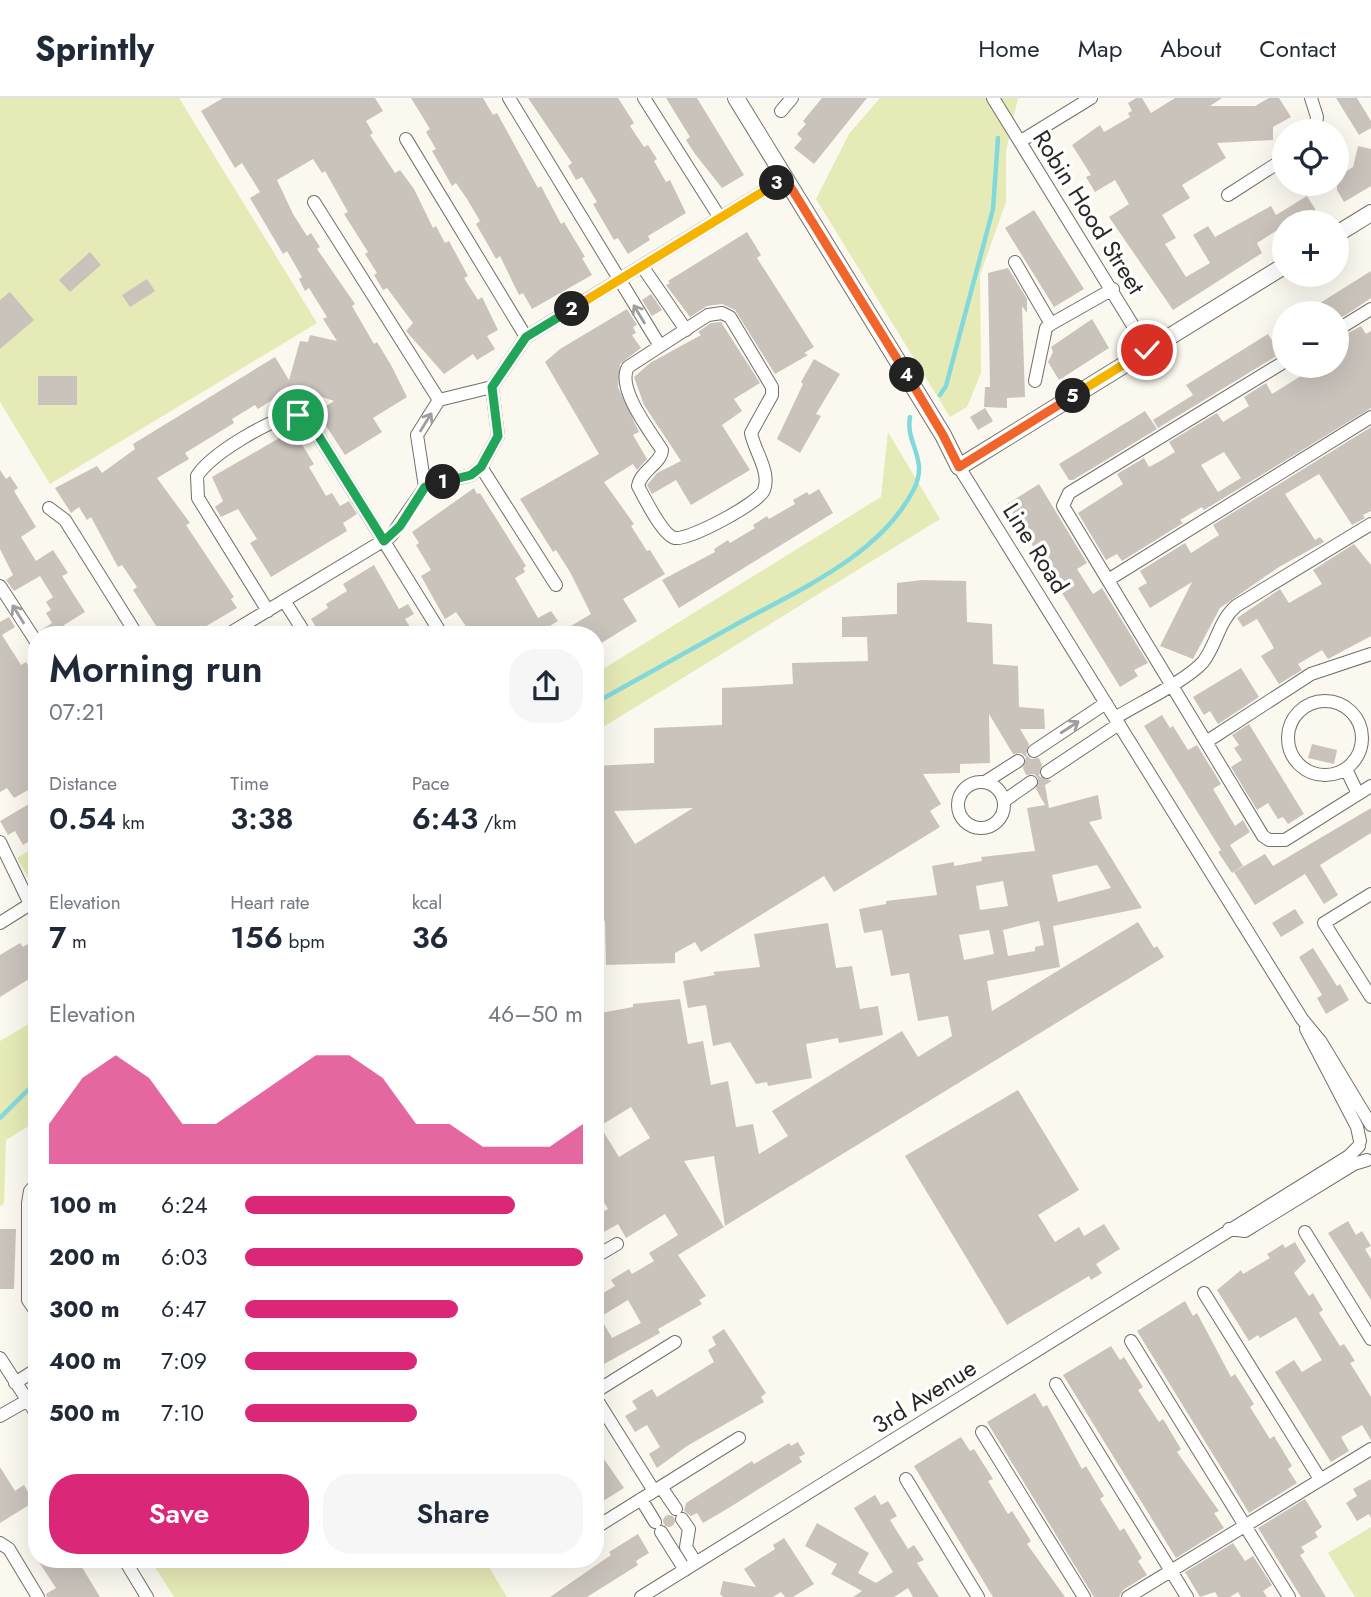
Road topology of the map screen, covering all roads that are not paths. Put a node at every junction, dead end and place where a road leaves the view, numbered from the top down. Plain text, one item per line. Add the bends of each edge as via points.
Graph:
1 (509, 98) edge
2 (645, 98) edge
3 (736, 98) edge
4 (792, 98) edge
5 (993, 98) edge
6 (1091, 98) edge
7 (1311, 98) edge
8 (781, 111) dead end
9 (1317, 119) edge
10 (406, 139) dead end
11 (1021, 141) junction
12 (1272, 167) edge
13 (785, 178) junction
14 (1228, 195) dead end
15 (314, 202) dead end
16 (1371, 213) edge
17 (720, 218) junction
18 (1349, 227) edge
19 (1015, 262) dead end
20 (642, 266) junction
21 (1272, 273) edge
22 (620, 280) junction
23 (1113, 289) junction
24 (1371, 309) edge
25 (1349, 323) edge
26 (1051, 324) junction
27 (685, 330) junction
28 (526, 337) junction
29 (660, 346) junction
30 (1147, 350) junction
31 (1272, 369) edge
32 (1035, 381) dead end
33 (492, 387) junction
34 (439, 400) junction
35 (1371, 417) edge
36 (481, 467) junction
37 (959, 467) junction
38 (425, 487) junction
39 (49, 508) dead end
40 (1371, 524) edge
41 (384, 541) junction
42 (1108, 580) junction
43 (556, 585) dead end
44 (0, 586) edge
45 (285, 602) junction
46 (268, 611) junction
47 (131, 626) edge
48 (242, 626) edge
49 (300, 626) edge
50 (436, 626) edge
51 (28, 629) edge
52 (1371, 654) edge
53 (1171, 684) junction
54 (1289, 688) junction
55 (1107, 703) junction
56 (1301, 710) junction
57 (1117, 721) junction
58 (1206, 742) junction
59 (1034, 751) dead end
60 (1018, 761) dead end
61 (1346, 769) junction
62 (1047, 772) dead end
63 (985, 782) junction
64 (1031, 782) dead end
65 (1371, 786) edge
66 (1358, 794) junction
67 (1004, 801) junction
68 (0, 842) edge
69 (28, 891) edge
70 (1371, 894) edge
71 (28, 906) edge
72 (0, 923) edge
73 (1371, 997) edge
74 (1302, 1019) junction
75 (1366, 1131) edge
76 (1369, 1160) edge
77 (28, 1203) edge
78 (1228, 1229) junction
79 (1304, 1232) dead end
80 (617, 1244) dead end
81 (604, 1252) edge
82 (1204, 1293) dead end
83 (28, 1300) edge
84 (1371, 1339) edge
85 (1131, 1341) dead end
86 (675, 1342) dead end
87 (0, 1358) edge
88 (28, 1374) edge
89 (15, 1383) junction
90 (1056, 1384) dead end
91 (604, 1386) edge
92 (28, 1400) joint
93 (604, 1411) edge
94 (0, 1416) edge
95 (982, 1432) dead end
96 (739, 1438) dead end
97 (1371, 1449) edge
98 (906, 1479) dead end
99 (1320, 1479) junction
100 (658, 1489) junction
101 (641, 1499) junction
102 (604, 1522) edge
103 (1245, 1525) junction
104 (0, 1543) edge
105 (691, 1567) junction
106 (129, 1568) edge
107 (1171, 1571) junction
108 (38, 1597) edge
109 (147, 1597) edge
110 (641, 1597) edge
111 (978, 1597) edge
112 (1084, 1597) edge
113 (1128, 1597) edge
114 (1188, 1597) edge
115 (1289, 1597) edge

1 - 22 street
2 - 17 street
3 - 13 street, Line Road
4 - 8 street
5 - 11 street, Robin Hood Street
6 - 11 street
7 - 9 street
10 - 28 street
11 - 23 street, Robin Hood Street
12 - 14 street
13 - 17 street
13 - 37 street, Line Road
15 - 34 street
16 - 18 street
17 - 20 street
19 - 26 street
20 - 22 street
20 - 27 street
21 - 30 street
22 - 28 street
29 -> 22 street
23 - 26 street
23 - 30 street, Robin Hood Street
24 - 25 street
26 - 32 street via 1046,328
27 - 29 street
27 - 29 street via 715,313 730,317 772,387 772,396 751,433 765,474 765,488 757,501 691,535 675,538 667,534 638,486 640,476 659,459 662,450 623,381 628,368
28 - 33 street
30 - 37 street
31 - 42 street via 1064,499 1067,515
33 - 34 street
33 - 36 street via 498,436
38 -> 34 street via 417,435
35 - 42 street
36 - 38 street via 471,475
36 - 43 street
37 - 55 street, Line Road
38 - 41 street via 400,526
39 - 47 street via 65,520
40 - 53 street via 1236,606 1226,615 1202,662
41 - 45 street
41 - 46 street via 306,419 287,416 237,443 197,476 198,498
41 - 50 street
42 - 53 street
51 -> 44 street
45 - 46 street
45 - 49 street
46 - 48 street
52 - 54 street via 1311,674
53 - 57 street
53 - 58 street
54 - 56 street
54 - 58 street
55 - 57 street, Line Road
59 -> 55 street
56 - 61 street via 1287,734 1293,757 1311,773 1335,774
56 - 61 street via 1331,701 1353,713 1362,736 1355,760
57 - 62 street
57 - 74 street, Line Road
58 - 66 street via 1255,826 1269,840 1285,840
60 - 63 street
61 - 66 street
63 - 67 street via 998,789
63 - 67 street via 969,785 959,795 957,805 964,822 975,828 990,827 1001,817
64 - 67 street
65 - 66 street
68 - 69 street
70 - 73 street via 1324,923
71 - 72 street
74 - 75 street, Line Road via 1321,1042
74 - 75 street, Line Road via 1357,1126
75 - 76 street, Line Road via 1359,1152
75 - 78 street, 3rd Avenue via 1349,1156
76 - 78 street, 3rd Avenue via 1354,1164 1245,1231
77 - 83 street
78 - 105 street, 3rd Avenue
79 - 84 street
80 - 81 street
82 - 99 street
85 - 103 street
86 - 91 street
87 - 89 street
88 - 89 street
89 - 92 street
90 - 107 street
92 - 94 street
93 - 100 street
95 - 112 street
96 - 100 street
97 - 99 street
98 - 111 street
99 - 103 street
100 - 101 street
100 - 105 street via 690,1529 686,1547
101 - 102 street
101 - 105 street
103 - 107 street
103 - 115 street
104 - 108 street via 9,1549
105 - 110 street, 3rd Avenue
106 - 109 street
107 - 113 street
107 - 114 street

